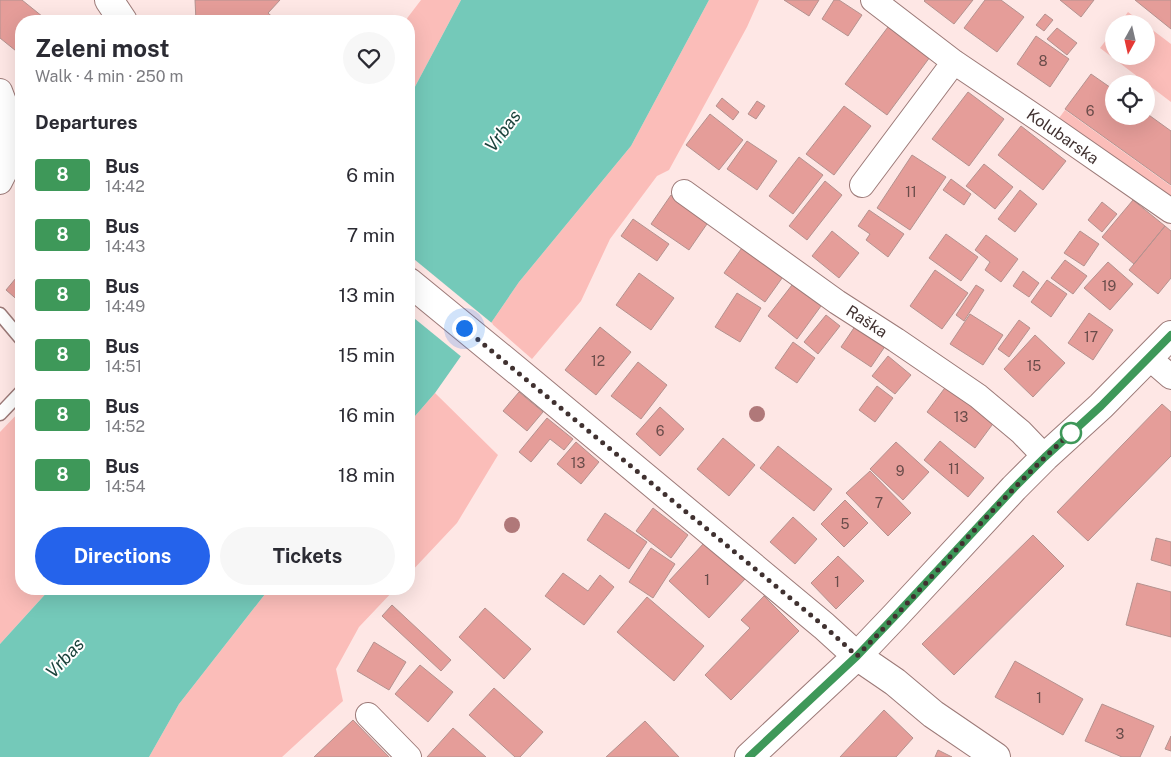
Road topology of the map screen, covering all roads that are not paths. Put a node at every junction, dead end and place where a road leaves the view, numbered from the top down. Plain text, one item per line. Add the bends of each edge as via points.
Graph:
1 (109, 0) edge
2 (872, 0) edge
3 (119, 15) edge
4 (954, 62) junction
5 (0, 91) edge
6 (15, 159) edge
7 (0, 182) edge
8 (862, 184) dead end
9 (684, 192) dead end
10 (1171, 211) edge
11 (415, 287) edge
12 (0, 314) edge
13 (15, 332) edge
14 (1171, 335) edge
15 (1149, 358) junction
16 (1171, 377) edge
17 (15, 398) edge
18 (0, 414) edge
19 (1045, 457) junction
20 (857, 656) junction
21 (368, 714) dead end
22 (409, 757) edge
23 (749, 757) edge
24 (996, 757) edge

1 - 3 main road
2 - 4 street, Kolubarska
4 - 8 street
4 - 10 street, Kolubarska
5 - 6 street via 7,106
6 - 7 street
9 - 19 street, Raška via 837,302 978,396
11 - 20 main road
12 - 13 lane
14 - 15 main road
15 - 16 street
15 - 19 main road
17 - 18 lane
19 - 20 main road
20 - 23 main road
20 - 24 main road
21 - 22 street

